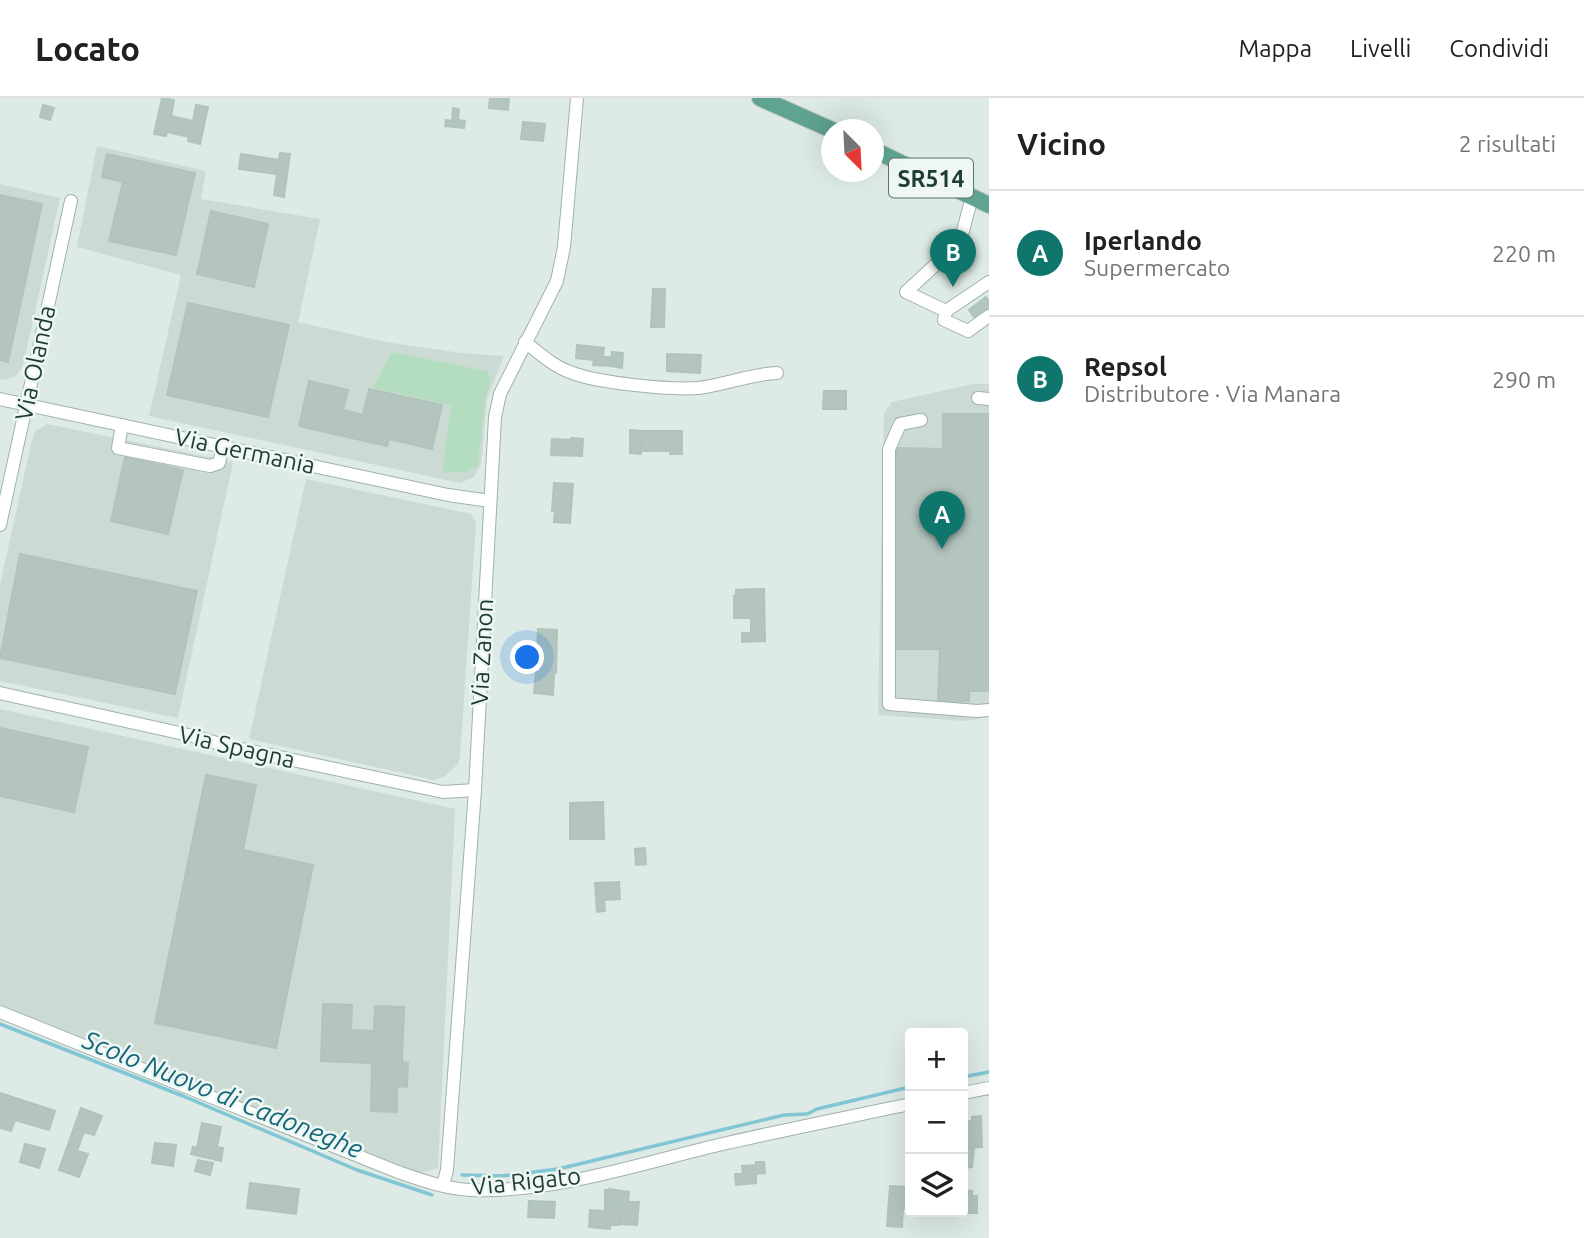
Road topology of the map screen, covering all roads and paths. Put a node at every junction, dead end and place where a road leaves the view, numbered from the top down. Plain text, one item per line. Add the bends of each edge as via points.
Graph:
1 (579, 98) edge
2 (760, 98) edge
3 (821, 125) edge
4 (884, 155) edge
5 (972, 197) junction
6 (71, 201) dead end
7 (989, 205) edge
8 (989, 282) edge
9 (946, 311) junction
10 (989, 316) edge
11 (525, 342) junction
12 (777, 373) dead end
13 (0, 398) edge
14 (26, 404) junction
15 (921, 420) dead end
16 (122, 425) junction
17 (223, 446) junction
18 (490, 501) junction
19 (0, 525) edge
20 (0, 693) edge
21 (989, 710) edge
22 (475, 790) junction
23 (0, 1012) edge
24 (989, 1088) edge
25 (968, 1092) edge
26 (905, 1105) edge
27 (443, 1185) junction

1 - 11 street, Via Zanon via 562,260 557,281
2 - 3 main road
4 - 5 main road, SR514
5 - 7 main road, SR514
5 - 9 street via 960,242 906,292
6 - 14 street, Via Olanda
8 - 9 street
9 - 10 street via 944,320 968,331
11 - 12 street via 570,373 650,386 698,388
11 - 18 street, Via Zanon via 500,394
13 - 14 street, Via Germania
14 - 16 street, Via Germania
14 - 19 street, Via Olanda
15 - 21 street via 900,425 889,449 889,704
16 - 17 street, Via Germania
16 - 17 street via 118,448 210,466 219,463
17 - 18 street, Via Germania
18 - 22 street, Via Zanon
20 - 22 street, Via Spagna via 443,792
22 - 27 street, Via Zanon
23 - 27 street, Via Rigato via 398,1172
24 - 25 street
26 - 27 street, Via Rigato via 582,1177 468,1190

